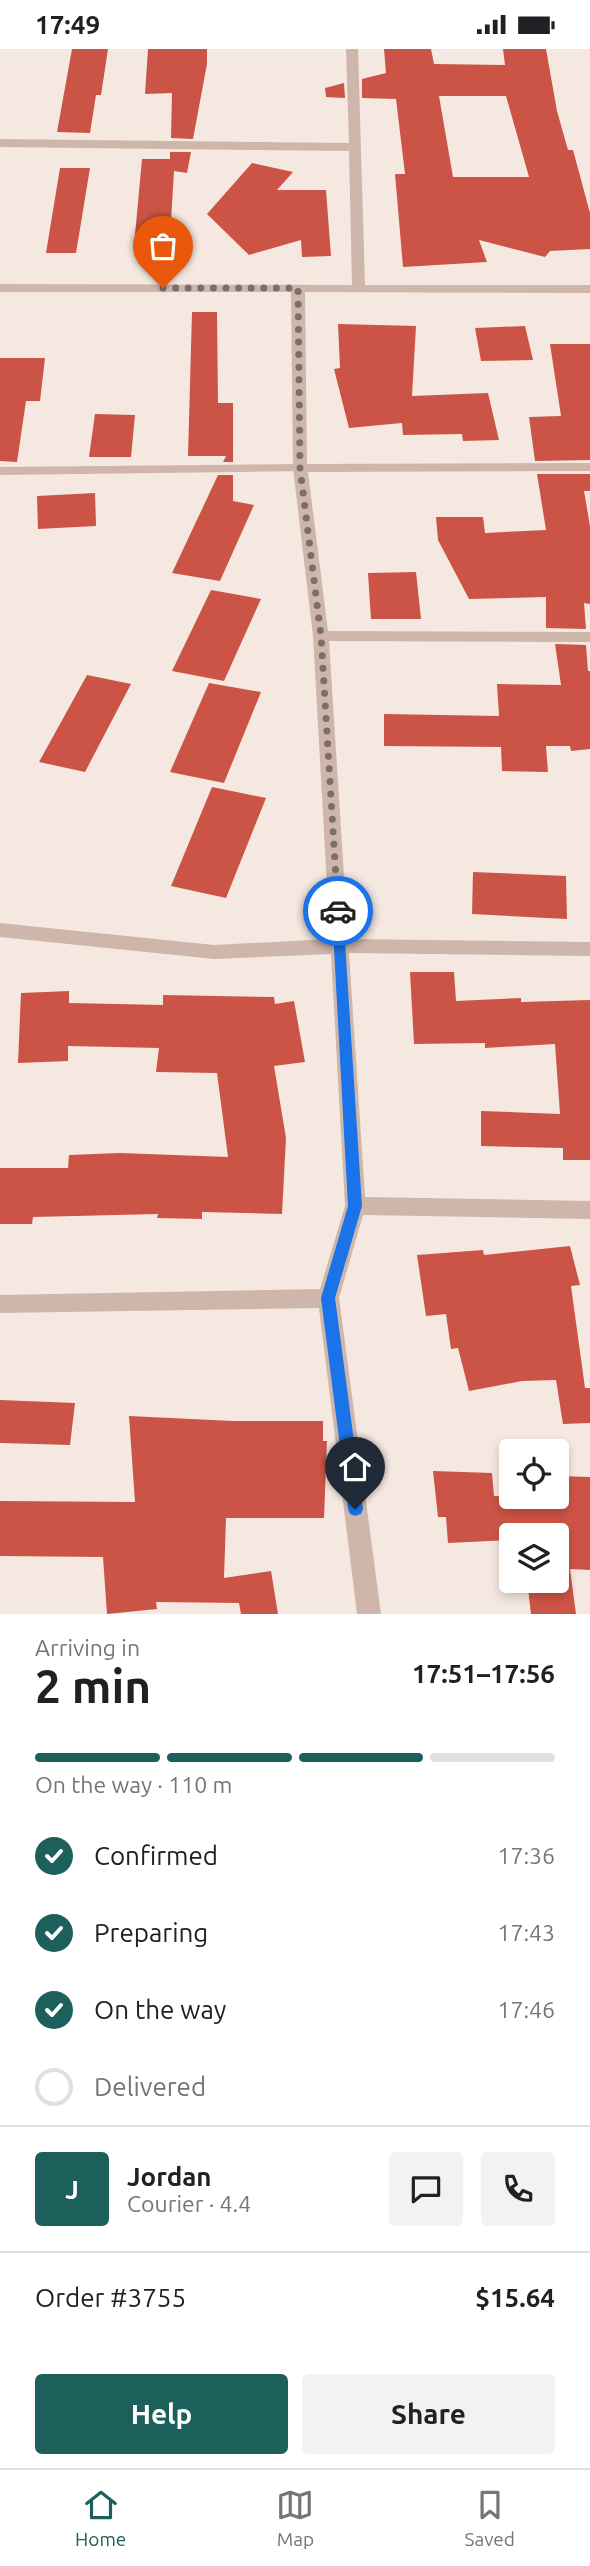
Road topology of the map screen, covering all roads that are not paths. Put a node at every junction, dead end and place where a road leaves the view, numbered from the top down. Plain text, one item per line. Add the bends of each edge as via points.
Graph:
1 (352, 49) edge
2 (0, 143) edge
3 (355, 147) junction
4 (0, 288) edge
5 (298, 288) junction
6 (359, 289) junction
7 (590, 289) edge
8 (590, 467) edge
9 (300, 468) junction
10 (0, 471) edge
11 (321, 636) junction
12 (590, 637) edge
13 (0, 930) edge
14 (340, 946) junction
15 (590, 949) edge
16 (355, 1206) junction
17 (590, 1210) edge
18 (328, 1298) junction
19 (0, 1304) edge
20 (369, 1614) edge

1 - 3 street
2 - 3 street
3 - 6 street
4 - 5 street
5 - 6 street
5 - 9 street
6 - 7 street
8 - 9 street
9 - 10 street
9 - 11 street
11 - 12 street
11 - 14 street
13 - 14 street via 214,952
14 - 15 street
14 - 16 street
16 - 17 street
16 - 18 street
18 - 19 street
18 - 20 street

